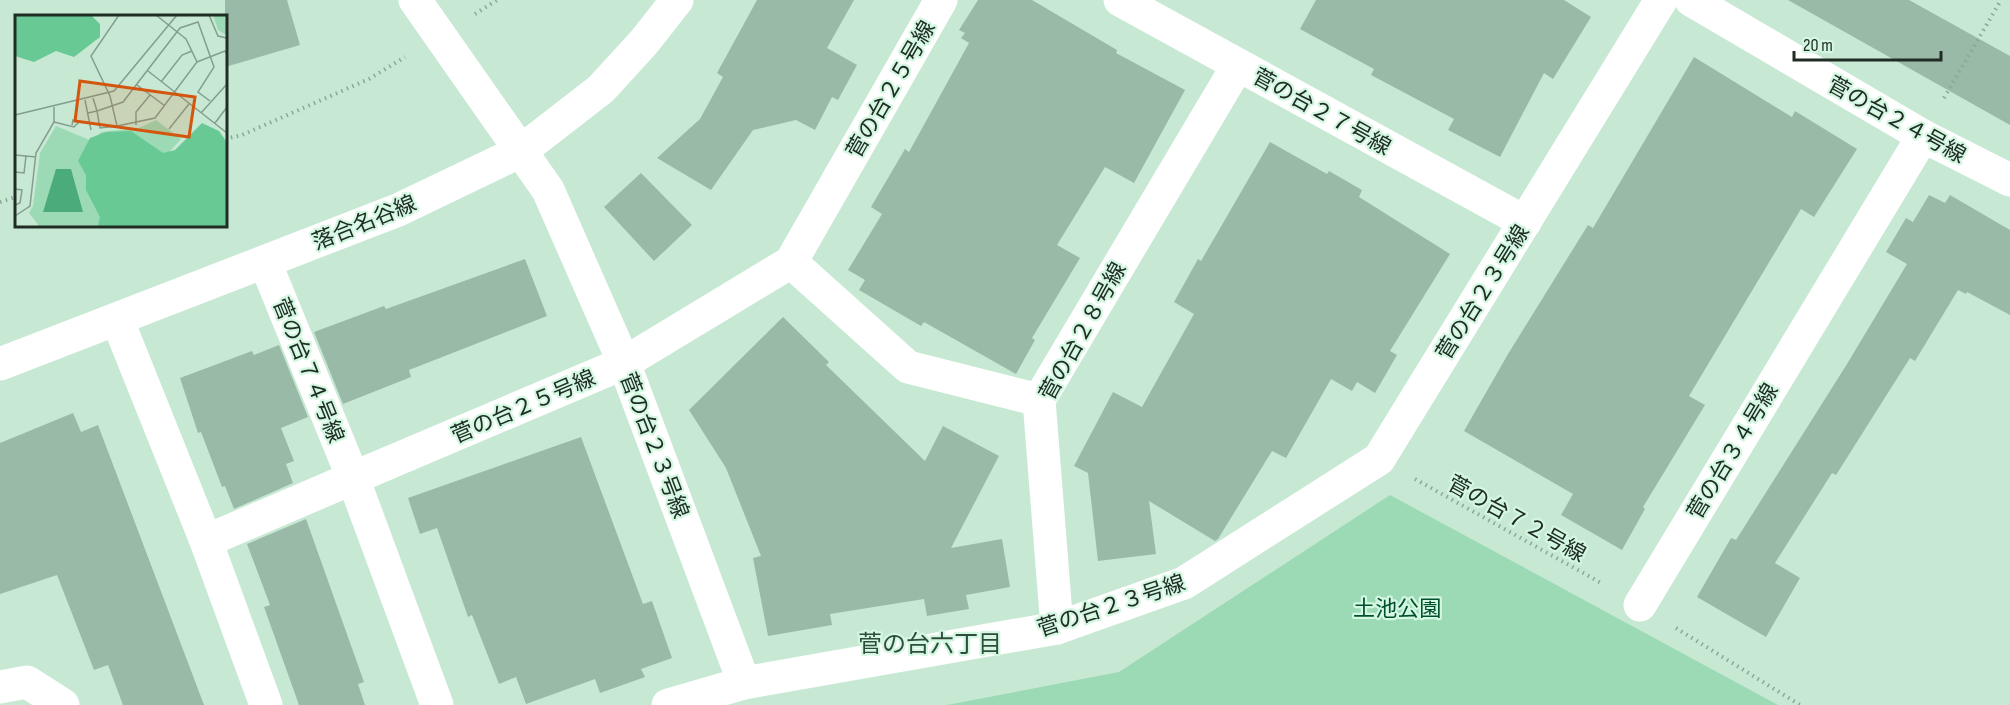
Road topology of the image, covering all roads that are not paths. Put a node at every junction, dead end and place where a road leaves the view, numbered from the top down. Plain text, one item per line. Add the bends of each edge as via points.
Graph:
1 (415, 0) edge
2 (677, 0) edge
3 (941, 0) edge
4 (1120, 0) edge
5 (1661, 0) edge
6 (1691, 0) edge
7 (1238, 65) junction
8 (1923, 136) junction
9 (521, 151) junction
10 (2010, 180) edge
11 (1525, 222) junction
12 (265, 262) junction
13 (791, 262) junction
14 (117, 319) junction
15 (624, 363) junction
16 (0, 364) edge
17 (1039, 400) junction
18 (353, 478) junction
19 (206, 541) junction
20 (1640, 605) road end
21 (1057, 627) junction
22 (744, 683) junction
23 (0, 687) edge
24 (63, 705) edge
25 (266, 705) edge
26 (437, 705) edge
27 (668, 705) edge

1 - 9 street, 菅の台２３号線
2 - 9 street, 落合名谷線 via 601,89
3 - 13 street, 菅の台２５号線
4 - 7 street, 菅の台２７号線
5 - 11 street, 菅の台２３号線
6 - 8 street, 菅の台２４号線
7 - 11 street, 菅の台２７号線
7 - 17 street, 菅の台２８号線
8 - 10 street, 菅の台２４号線
8 - 20 street, 菅の台３４号線
9 - 12 street, 落合名谷線 via 398,210
9 - 15 street, 菅の台２３号線 via 548,190
11 - 21 street, 菅の台２３号線 via 1379,459 1184,583
12 - 14 street, 落合名谷線
12 - 18 street, 菅の台７４号線
13 - 15 street, 菅の台２５号線
13 - 17 street via 908,367
14 - 16 street, 落合名谷線
14 - 19 street
15 - 18 street, 菅の台２５号線
15 - 22 street, 菅の台２３号線
17 - 21 street, 菅の台２８号線
18 - 19 street, 菅の台２５号線
18 - 26 street
19 - 25 street
21 - 22 street, 菅の台２３号線
22 - 27 street
23 - 24 street via 27,681

